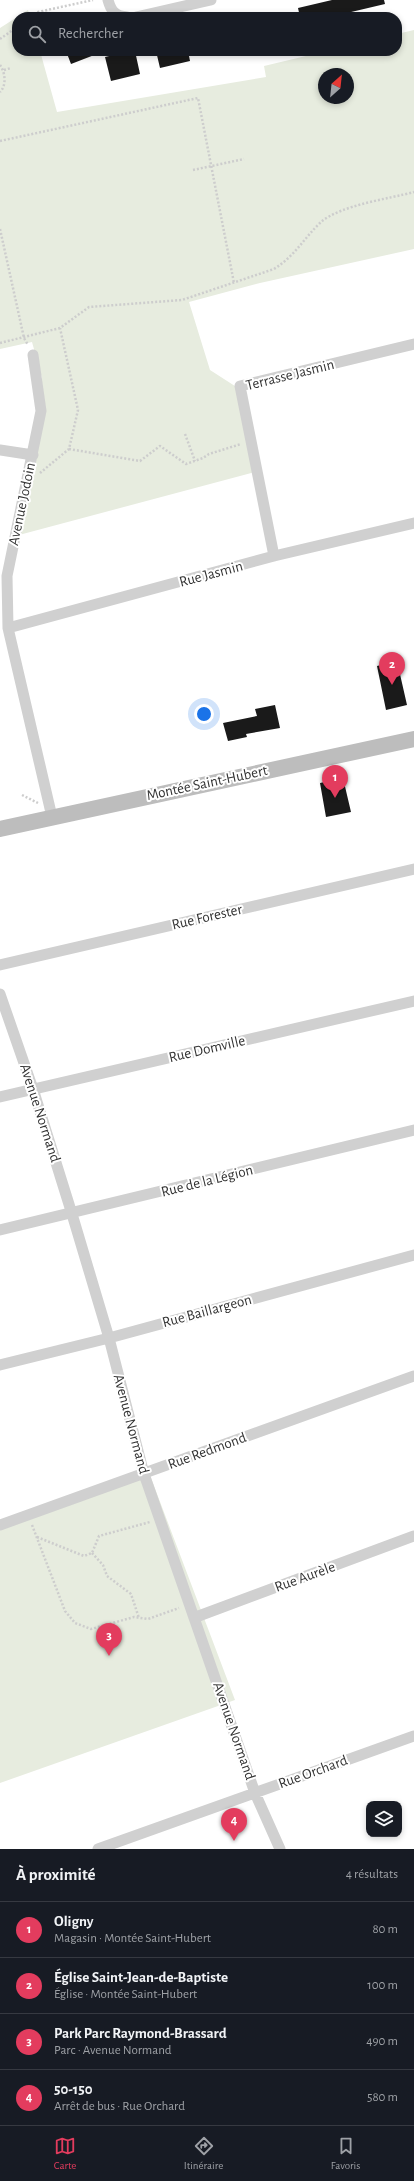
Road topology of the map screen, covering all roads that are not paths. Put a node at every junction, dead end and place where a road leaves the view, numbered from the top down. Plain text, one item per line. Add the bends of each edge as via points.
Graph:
1 (108, 0) edge
2 (211, 0) edge
3 (114, 12) edge
4 (158, 12) edge
5 (414, 344) edge
6 (33, 355) dead end
7 (0, 450) edge
8 (33, 455) junction
9 (414, 523) edge
10 (274, 556) junction
11 (8, 628) junction
12 (414, 738) edge
13 (52, 817) junction
14 (0, 829) edge
15 (414, 869) edge
16 (0, 965) edge
17 (0, 994) edge
18 (414, 1001) edge
19 (33, 1089) junction
20 (0, 1097) edge
21 (414, 1130) edge
22 (72, 1214) junction
23 (0, 1230) edge
24 (414, 1255) edge
25 (108, 1338) junction
26 (0, 1365) edge
27 (414, 1376) edge
28 (144, 1474) junction
29 (0, 1525) edge
30 (414, 1536) edge
31 (196, 1617) junction
32 (414, 1736) edge
33 (255, 1793) junction
34 (98, 1849) edge
35 (280, 1849) edge

1 - 3 street
2 - 4 street
5 - 10 street, Terrasse Jasmin via 240,386
6 - 8 street, Avenue Jodoin via 41,411
7 - 8 street
8 - 11 street, Avenue Jodoin via 7,576
9 - 10 street, Rue Jasmin
10 - 11 street, Rue Jasmin
11 - 13 street, Avenue Jodoin
12 - 13 street, Montée Saint-Hubert
13 - 14 street, Montée Saint-Hubert
15 - 16 street, Rue Forester
17 - 19 street, Avenue Normand
18 - 19 street, Rue Domville
19 - 20 street, Rue Domville
19 - 22 street, Avenue Normand
21 - 22 street, Rue de la Légion
22 - 23 street, Rue de la Légion
22 - 25 street, Avenue Normand
24 - 25 street, Rue Baillargeon
25 - 26 street, Rue Baillargeon
25 - 28 street, Avenue Normand
27 - 28 street, Rue Redmond
28 - 29 street, Rue Redmond
28 - 31 street, Avenue Normand
30 - 31 street, Rue Aurèle
31 - 33 street, Avenue Normand
32 - 33 street, Rue Orchard
33 - 34 street, Rue Orchard
33 - 35 street, Avenue Normand

